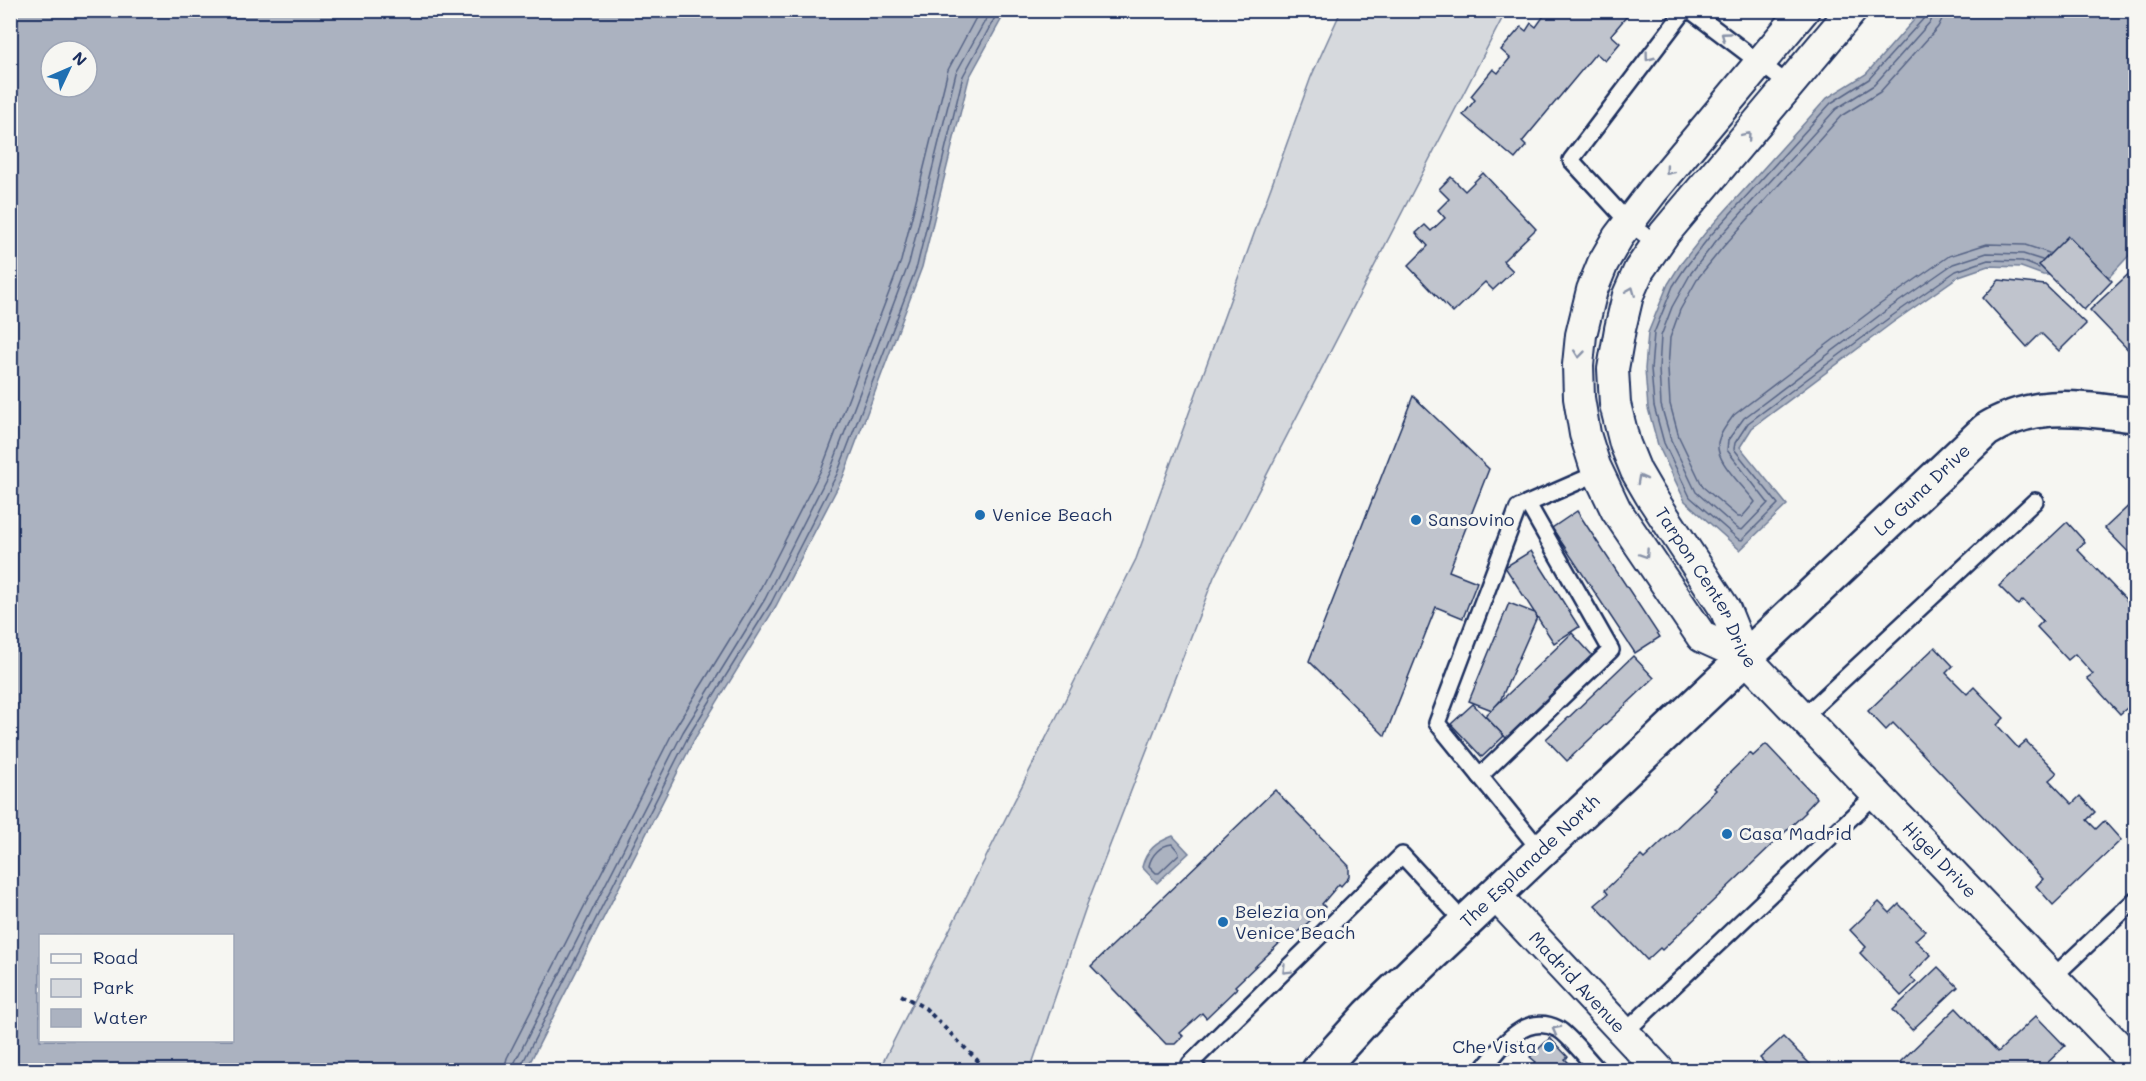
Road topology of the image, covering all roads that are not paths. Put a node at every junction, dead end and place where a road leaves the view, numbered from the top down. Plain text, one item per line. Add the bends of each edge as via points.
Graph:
1 (1685, 10) edge
2 (1690, 10) edge
3 (1852, 10) edge
4 (1803, 11) edge
5 (1761, 62) junction
6 (1789, 85) junction
7 (1628, 222) junction
8 (1657, 244) junction
9 (2136, 415) edge
10 (1598, 473) junction
11 (2035, 501) dead end
12 (1528, 504) junction
13 (1744, 656) junction
14 (1803, 717) junction
15 (1480, 776) junction
16 (1876, 794) junction
17 (1540, 850) junction
18 (1495, 895) junction
19 (2136, 899) edge
20 (1465, 923) junction
21 (2052, 978) junction
22 (1624, 1033) junction
23 (2136, 1065) edge
24 (1198, 1071) edge
25 (1319, 1071) edge
26 (1484, 1071) edge
27 (1598, 1071) edge
28 (1659, 1071) edge

1 -> 7 lane via 1571,160
5 -> 2 lane
3 - 6 street, Tarpon Center Drive
4 - 5 street, Tarpon Center Drive
5 - 6 lane
5 -> 7 street, Tarpon Center Drive
8 -> 6 street, Tarpon Center Drive
7 - 8 lane
7 -> 10 street, Tarpon Center Drive via 1603,263 1581,335 1579,398 1585,434
13 -> 8 street, Tarpon Center Drive via 1725,609 1636,471 1615,404 1613,369 1628,295
9 - 13 street, La Guna Drive via 2055,408 2036,409 1998,422 1972,441
10 - 12 lane
10 -> 13 street, Tarpon Center Drive via 1616,510 1702,637
11 - 14 lane
12 - 15 lane via 1518,508 1437,723
12 - 15 lane via 1611,650
13 - 14 street, Higel Drive
13 - 17 street, The Esplanade North
14 - 16 street, Higel Drive
15 - 17 lane
16 - 21 street, Higel Drive
16 - 22 lane
17 - 18 street, The Esplanade North
18 - 20 street, The Esplanade North
18 - 22 street, Madrid Avenue
19 - 21 lane
20 -> 24 lane via 1402,855 1190,1064
20 - 25 street, The Esplanade North via 1369,1016
21 - 23 street, Higel Drive
22 - 28 street, Madrid Avenue
27 -> 26 lane via 1560,1030 1540,1023 1523,1027 1498,1050

